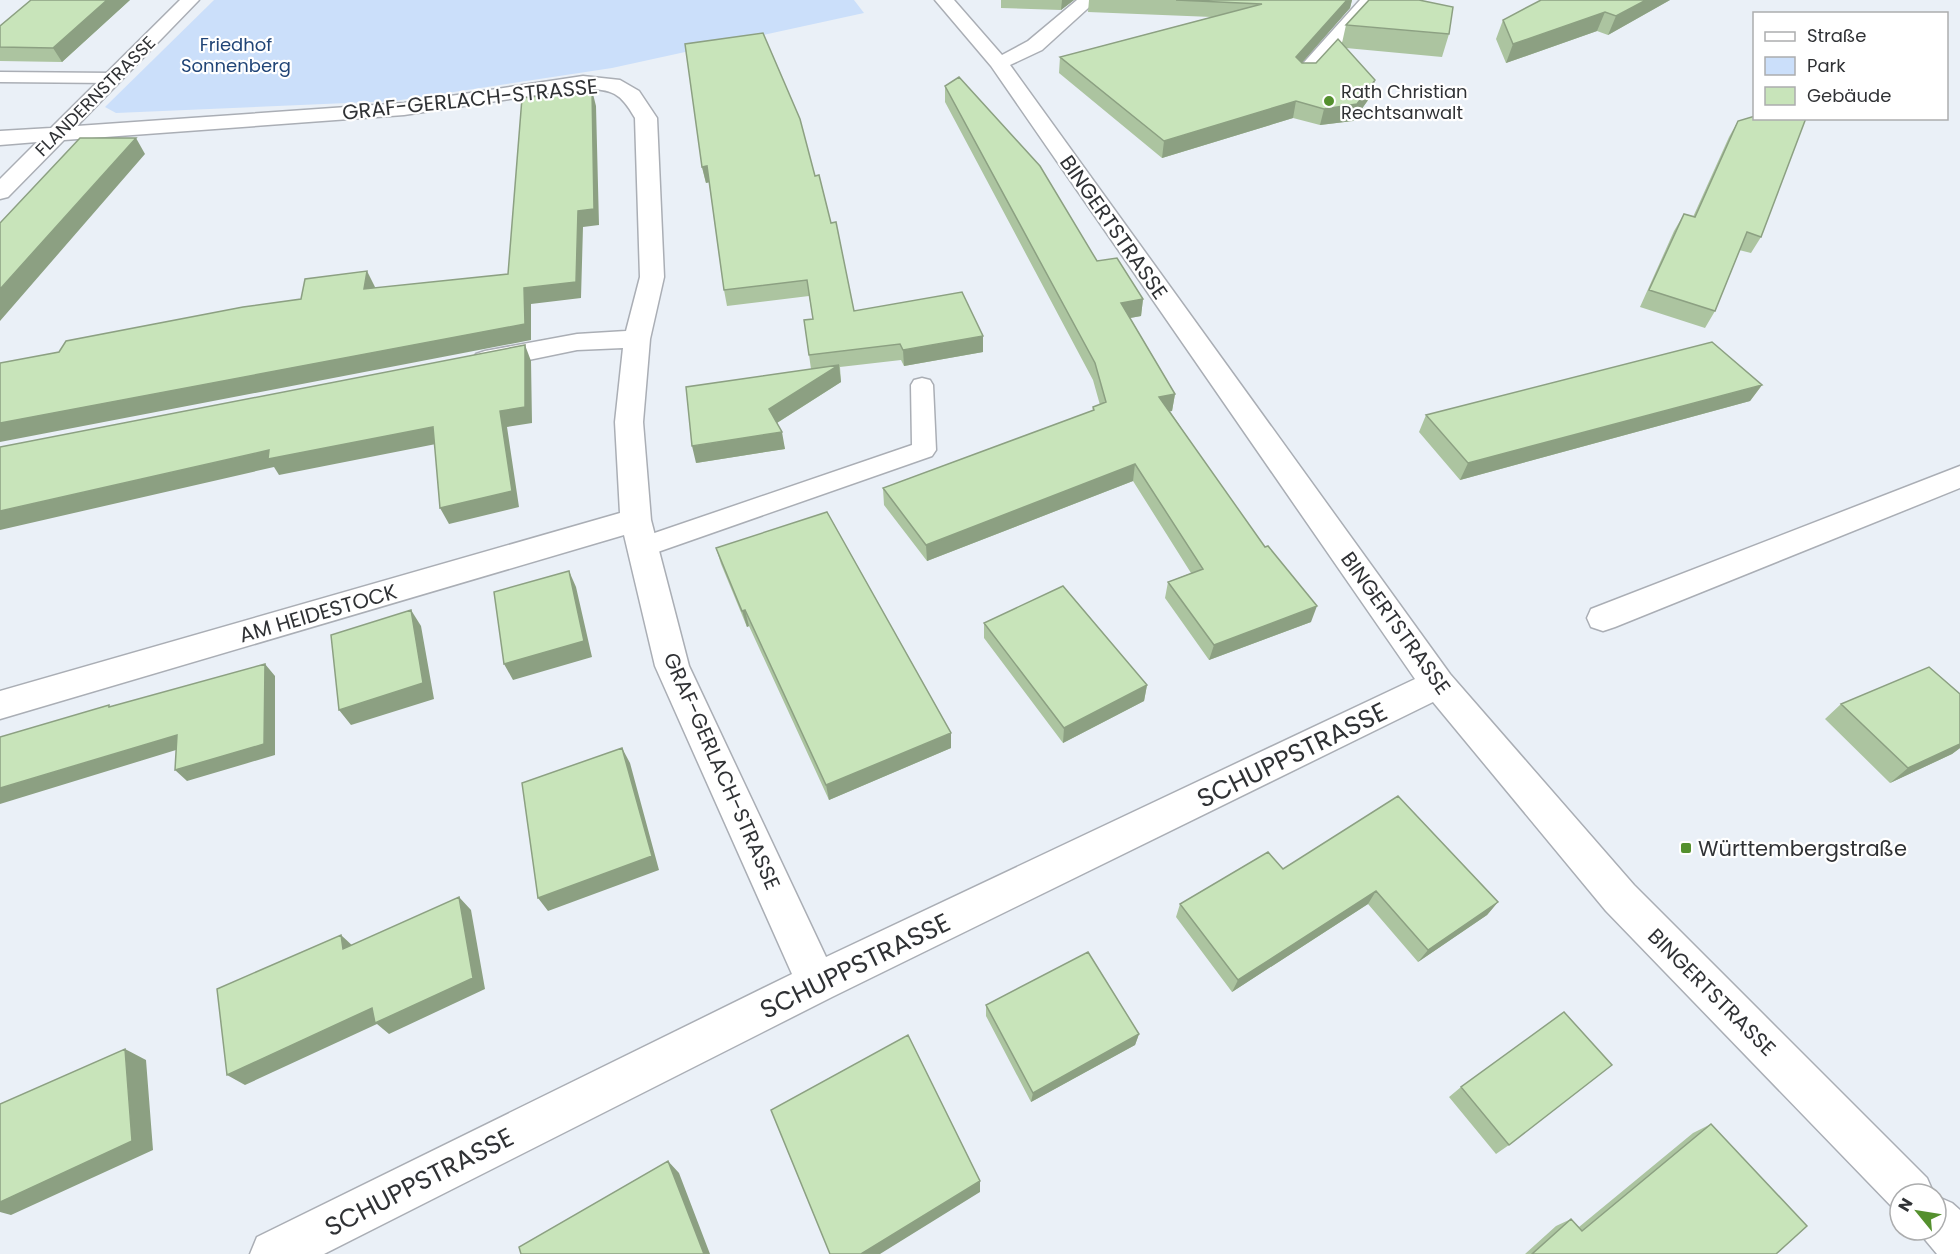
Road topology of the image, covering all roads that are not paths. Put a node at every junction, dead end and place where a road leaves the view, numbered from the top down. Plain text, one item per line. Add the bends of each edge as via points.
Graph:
1 (190, 0) edge
2 (944, 0) edge
3 (1088, 0) edge
4 (1370, 0) edge
5 (998, 62) junction
6 (1305, 73) edge
7 (0, 77) edge
8 (113, 78) junction
9 (59, 132) junction
10 (0, 138) edge
11 (0, 192) edge
12 (637, 339) junction
13 (459, 365) edge
14 (922, 385) dead end
15 (1960, 476) edge
16 (640, 534) junction
17 (1603, 618) dead end
18 (1438, 684) junction
19 (0, 705) edge
20 (817, 983) junction
21 (1899, 1182) edge
22 (274, 1254) edge

1 - 8 street, FLANDERNSTRASSE
2 - 5 street, BINGERTSTRASSE
3 - 5 street via 1027,52
4 - 6 street
5 - 18 street, BINGERTSTRASSE
7 - 8 lane
8 - 9 street, FLANDERNSTRASSE
9 - 10 street, GRAF-GERLACH-STRASSE
9 - 11 street, FLANDERNSTRASSE
9 - 12 street, GRAF-GERLACH-STRASSE via 404,109 583,82 613,84 632,95 646,118 652,277
12 - 13 street via 577,342
12 - 16 street, GRAF-GERLACH-STRASSE via 629,422
14 - 16 lane via 924,450
15 - 17 street
16 - 19 street, AM HEIDESTOCK
16 - 20 street, GRAF-GERLACH-STRASSE via 672,666
18 - 20 street, SCHUPPSTRASSE
18 - 21 street, BINGERTSTRASSE via 1620,898
20 - 22 street, SCHUPPSTRASSE

